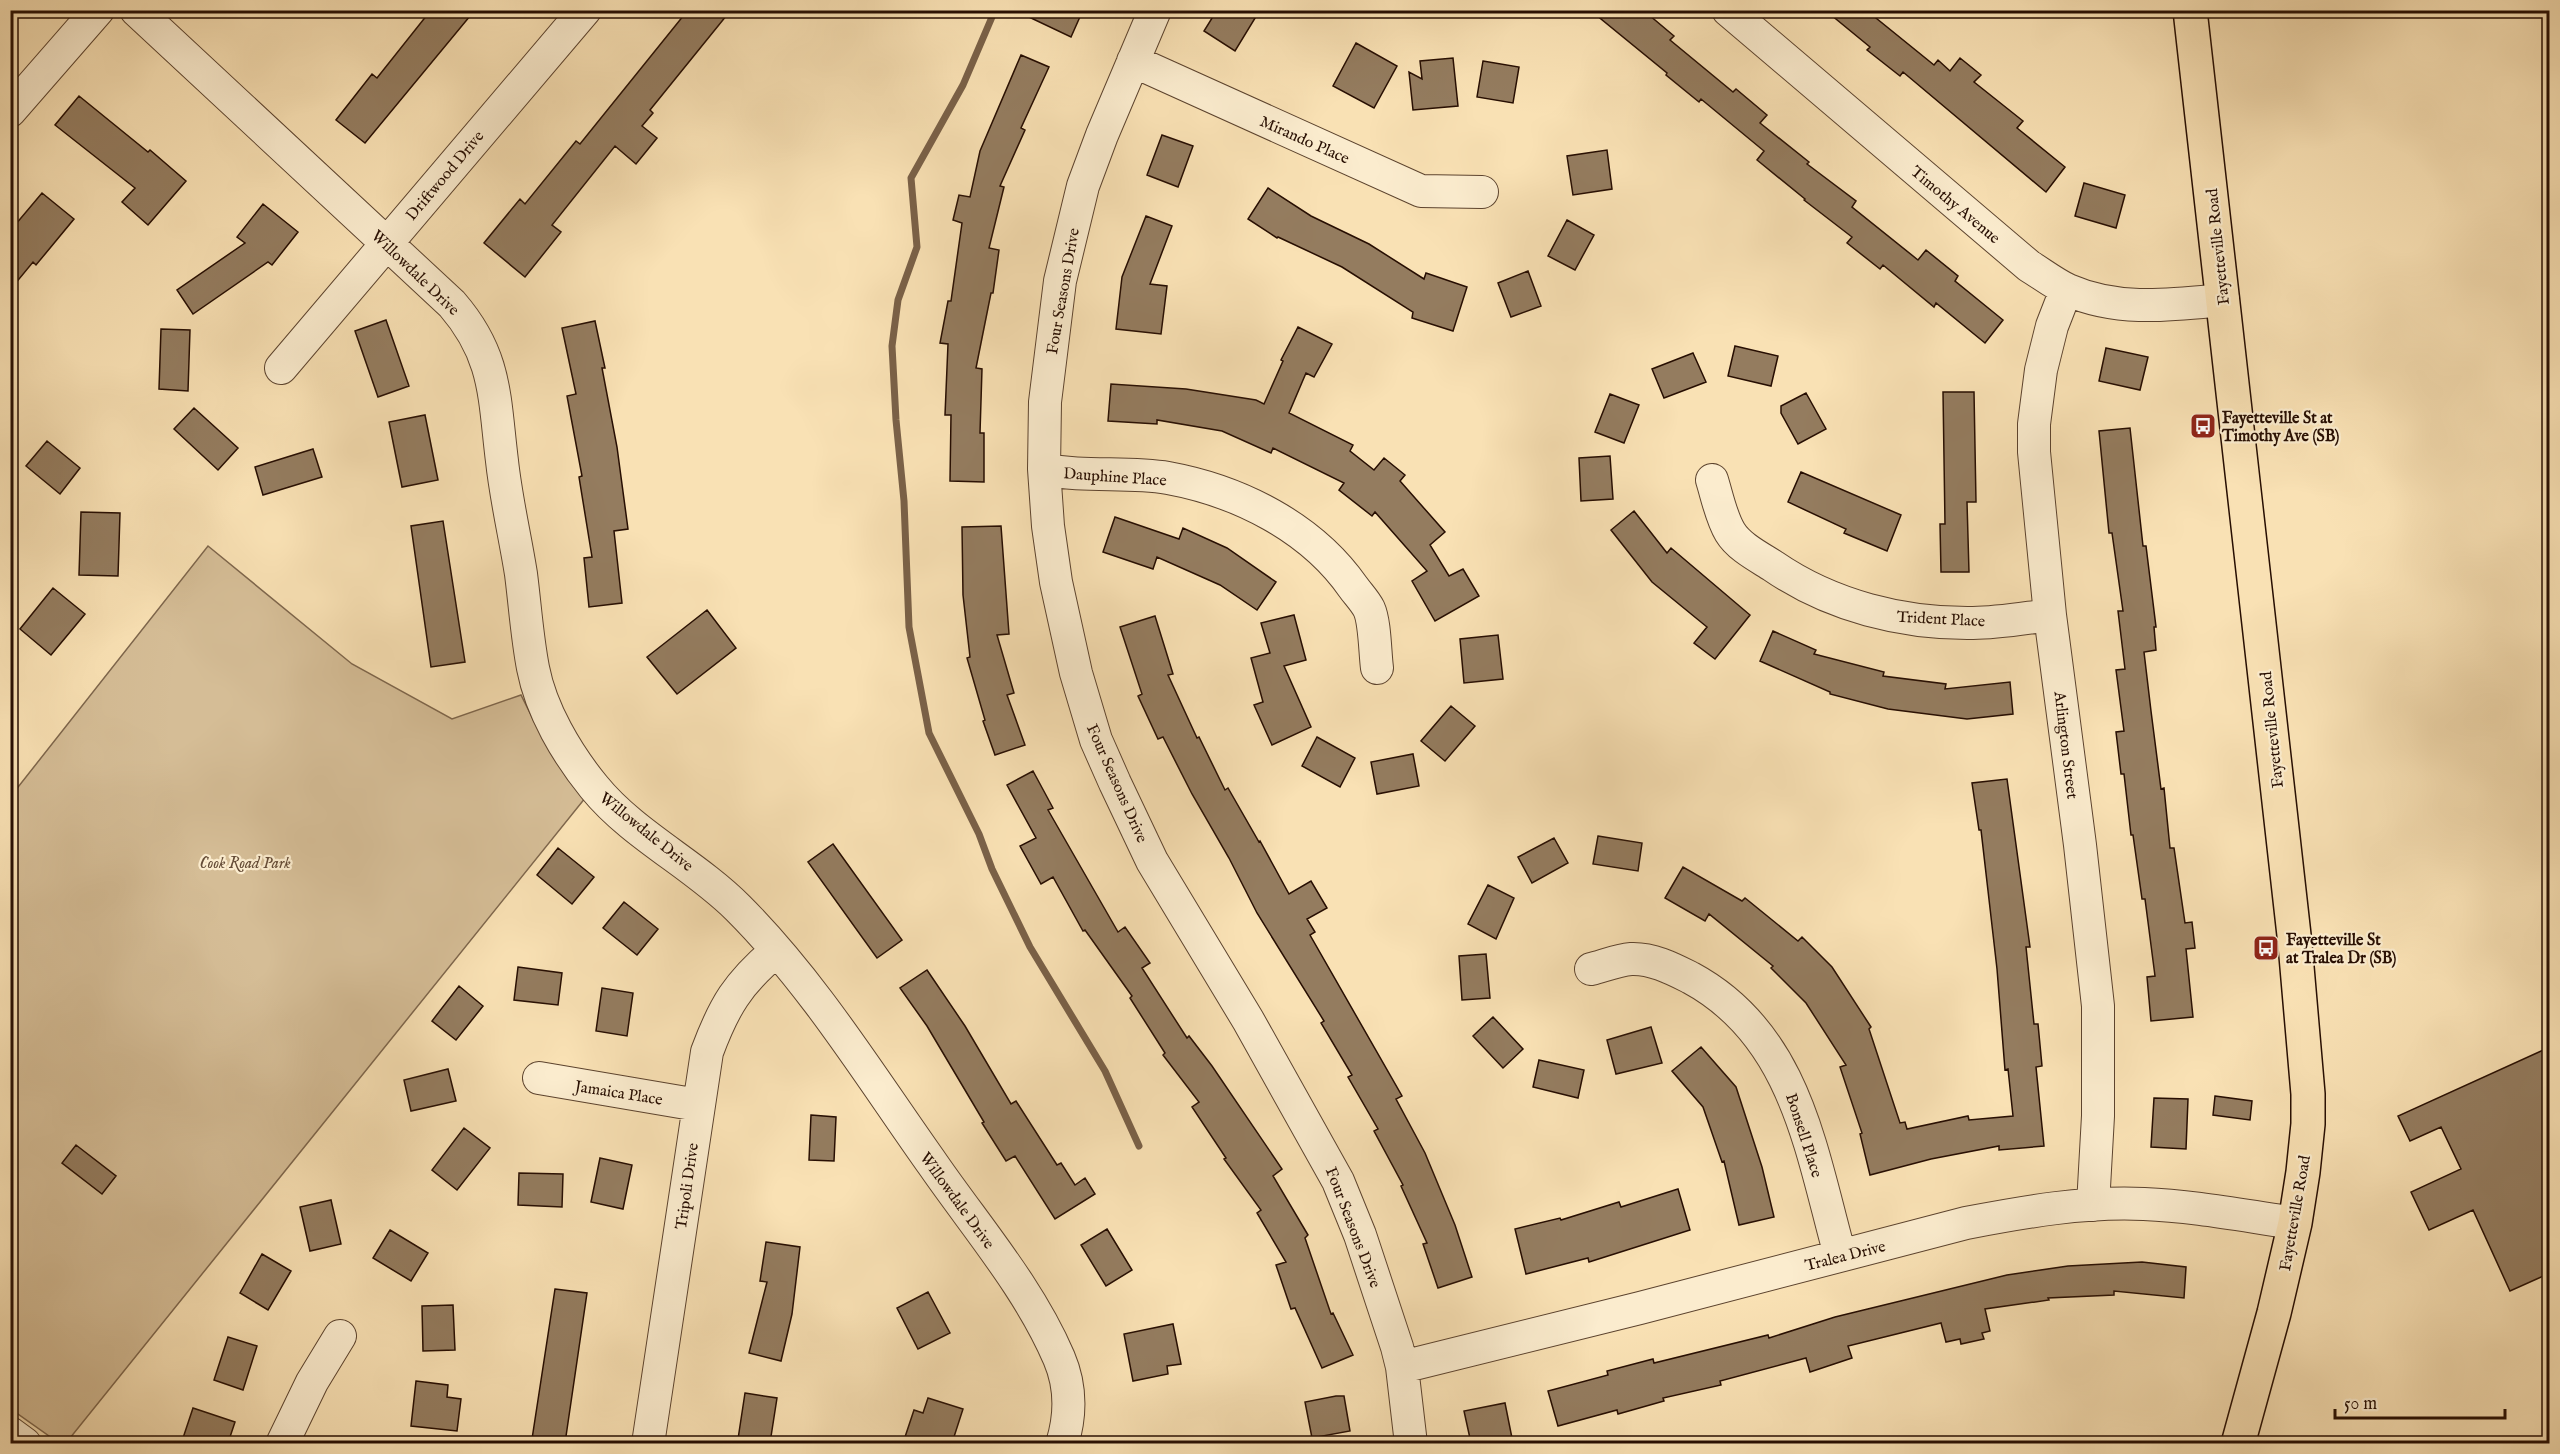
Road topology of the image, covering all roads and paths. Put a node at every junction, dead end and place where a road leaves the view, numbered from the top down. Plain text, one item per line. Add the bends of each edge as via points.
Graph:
1 (98, 10) edge
2 (136, 10) edge
3 (585, 10) edge
4 (1155, 10) edge
5 (1728, 10) edge
6 (2190, 10) edge
7 (1133, 62) junction
8 (10, 111) edge
9 (1482, 192) dead end
10 (386, 243) junction
11 (2066, 290) junction
12 (2223, 300) junction
13 (281, 368) dead end
14 (1044, 469) junction
15 (1712, 480) dead end
16 (2050, 615) junction
17 (1377, 668) dead end
18 (776, 951) junction
19 (1591, 969) dead end
20 (539, 1078) dead end
21 (698, 1105) junction
22 (2093, 1205) junction
23 (2295, 1223) junction
24 (1840, 1256) junction
25 (340, 1336) dead end
26 (1402, 1367) junction
27 (10, 1433) edge
28 (25, 1443) edge
29 (282, 1443) edge
30 (648, 1443) edge
31 (1062, 1443) edge
32 (1411, 1443) edge
33 (2238, 1443) edge

1 - 8 street
2 - 10 street, Willowdale Drive
3 - 10 street, Driftwood Drive
4 - 7 street, Four Seasons Drive
5 - 11 street, Timothy Avenue via 2029,266
6 - 12 main road, Fayetteville Road
7 - 9 street, Mirando Place via 1421,191
7 - 14 street, Four Seasons Drive via 1083,186 1067,247 1045,402
10 - 13 street, Driftwood Drive
10 - 18 street, Willowdale Drive via 466,321 488,364 495,389 502,464 533,670 555,726 596,790 716,888
11 - 12 street, Timothy Avenue via 2099,302 2129,306
11 - 16 street, Arlington Street via 2041,370 2034,424
12 - 23 main road, Fayetteville Road via 2295,944 2308,1094
14 - 17 street, Dauphine Place via 1064,474 1166,478 1207,488 1278,518 1328,555 1370,610
14 - 26 street, Four Seasons Drive via 1056,582 1096,740 1152,861 1248,1020 1338,1181
15 - 16 street, Trident Place via 1730,532 1747,549 1830,597 1897,617 1932,621 1974,623
16 - 22 street, Arlington Street via 2098,1006
18 - 21 street, Tripoli Drive via 744,981 721,1015 707,1052
18 - 31 street, Willowdale Drive via 800,978 1007,1269 1045,1329 1067,1388 1069,1406
19 - 24 street, Bonsell Place via 1631,959 1657,963 1706,986 1751,1026 1787,1079 1803,1120
20 - 21 street, Jamaica Place
21 - 30 street, Tripoli Drive
22 - 23 street, Tralea Drive via 2193,1208
22 - 24 street, Tralea Drive via 1966,1223
23 - 33 main road, Fayetteville Road
24 - 26 street, Tralea Drive
25 - 29 street
26 - 32 street, Four Seasons Drive
27 - 28 street

